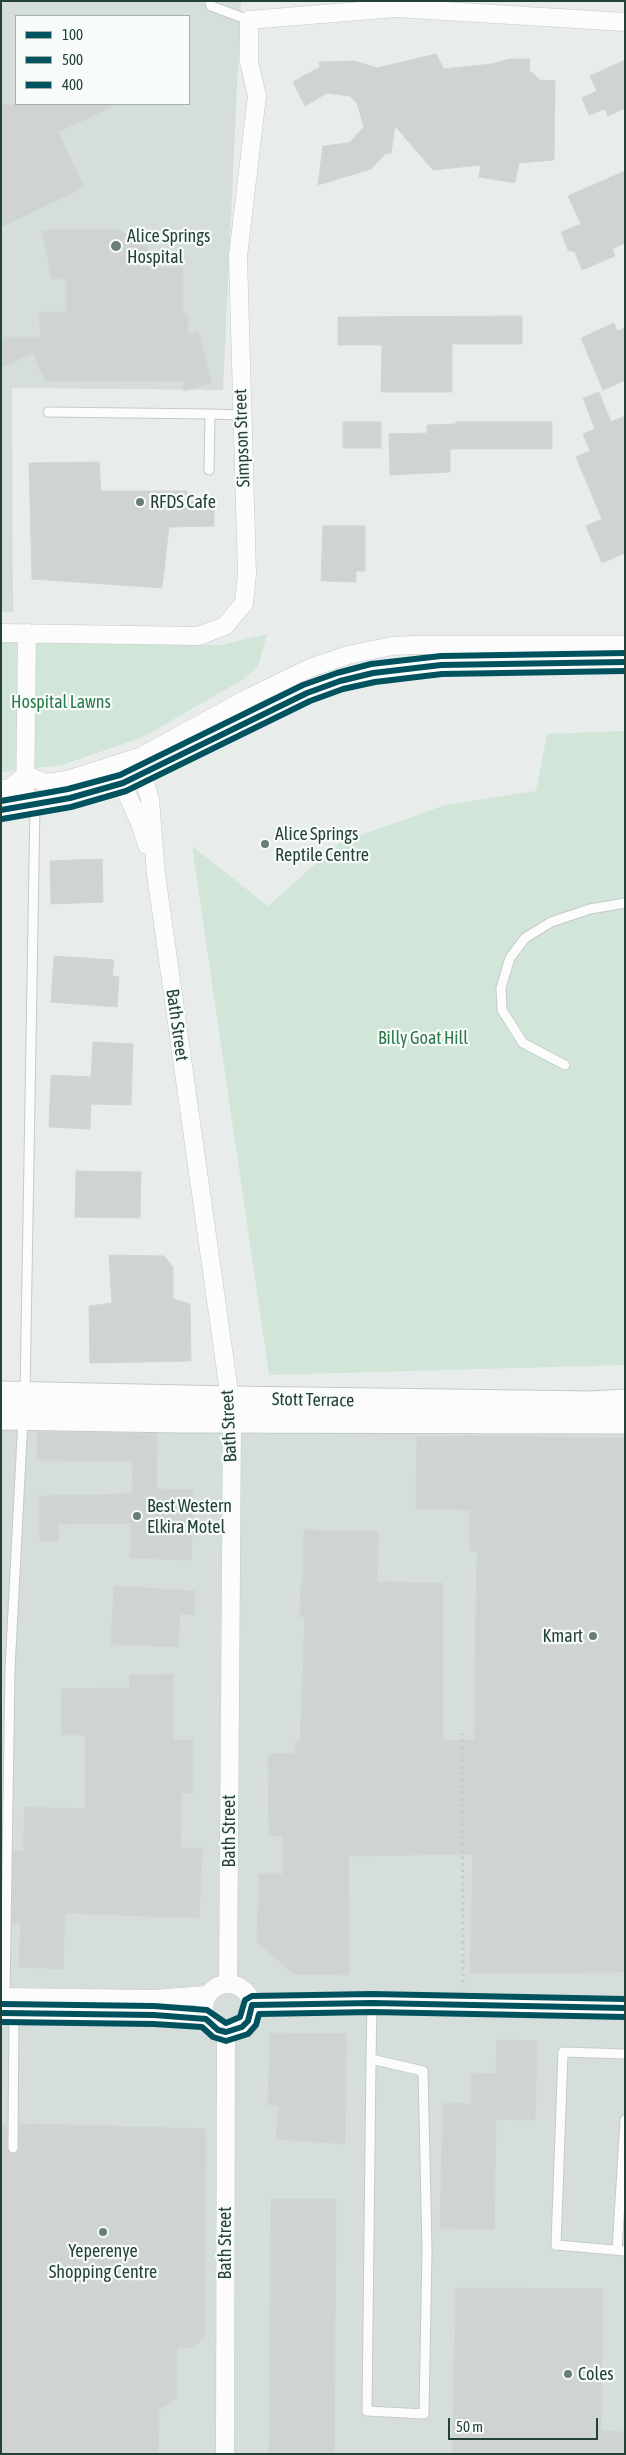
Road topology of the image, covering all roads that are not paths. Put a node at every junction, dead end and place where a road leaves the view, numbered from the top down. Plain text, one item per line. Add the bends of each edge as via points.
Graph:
1 (210, 1) edge
2 (396, 5) edge
3 (249, 20) junction
4 (625, 22) edge
5 (48, 412) dead end
6 (210, 414) junction
7 (241, 415) junction
8 (209, 470) dead end
9 (1, 632) edge
10 (27, 633) junction
11 (625, 645) edge
12 (625, 662) edge
13 (142, 756) junction
14 (114, 766) junction
15 (26, 775) junction
16 (143, 775) junction
17 (124, 783) junction
18 (1, 789) edge
19 (30, 805) junction
20 (1, 810) edge
21 (156, 874) junction
22 (625, 903) edge
23 (565, 1065) dead end
24 (625, 1402) edge
25 (13, 1405) edge
26 (231, 1410) junction
27 (625, 1421) edge
28 (228, 1984) junction
29 (207, 1996) junction
30 (372, 2003) junction
31 (5, 2005) edge
32 (252, 2005) junction
33 (625, 2008) edge
34 (206, 2019) junction
35 (226, 2032) junction
36 (625, 2054) edge
37 (371, 2059) junction
38 (625, 2120) edge
39 (13, 2148) dead end
40 (621, 2251) edge
41 (225, 2454) edge

1 - 3 lane via 211,6
2 - 3 street
2 - 4 street
3 - 7 street, Simpson Street via 249,62 257,96 238,256
5 - 6 lane
6 - 7 lane
6 - 8 lane
7 - 10 street, Simpson Street via 247,574 244,603 225,626 198,636
9 - 10 street, Simpson Street
10 - 15 street
11 - 13 street via 413,645 348,655 275,685
12 - 16 street via 442,665 373,673 307,694
13 - 14 street
13 - 16 street, Bath Street
14 - 15 street via 46,783
14 - 17 street, Bath Street
15 - 18 street via 10,788
15 - 19 street
16 - 17 street
16 - 21 street, Bath Street via 150,800
17 - 19 street via 94,793
17 - 21 street, Bath Street
19 - 20 street
19 - 25 lane
21 - 26 street, Bath Street
22 - 23 lane via 590,909 551,922 526,938 510,958 501,988 502,1010 523,1043
24 - 26 main road, Stott Terrace
25 - 26 main road, Stott Terrace
25 - 31 lane
26 - 27 main road, Stott Terrace
26 - 28 street, Bath Street
28 - 29 street via 220,1985
28 - 32 street via 244,1990
29 - 31 street
29 - 34 street via 204,2003
30 - 32 street
30 - 33 street
30 - 37 lane
31 - 34 street
31 - 39 lane via 14,2032
32 - 35 street via 242,2027
34 - 35 street via 218,2030
35 - 41 street, Bath Street
36 - 40 lane via 563,2052 556,2245
37 - 37 lane via 423,2071 424,2414 367,2411
38 - 40 lane

